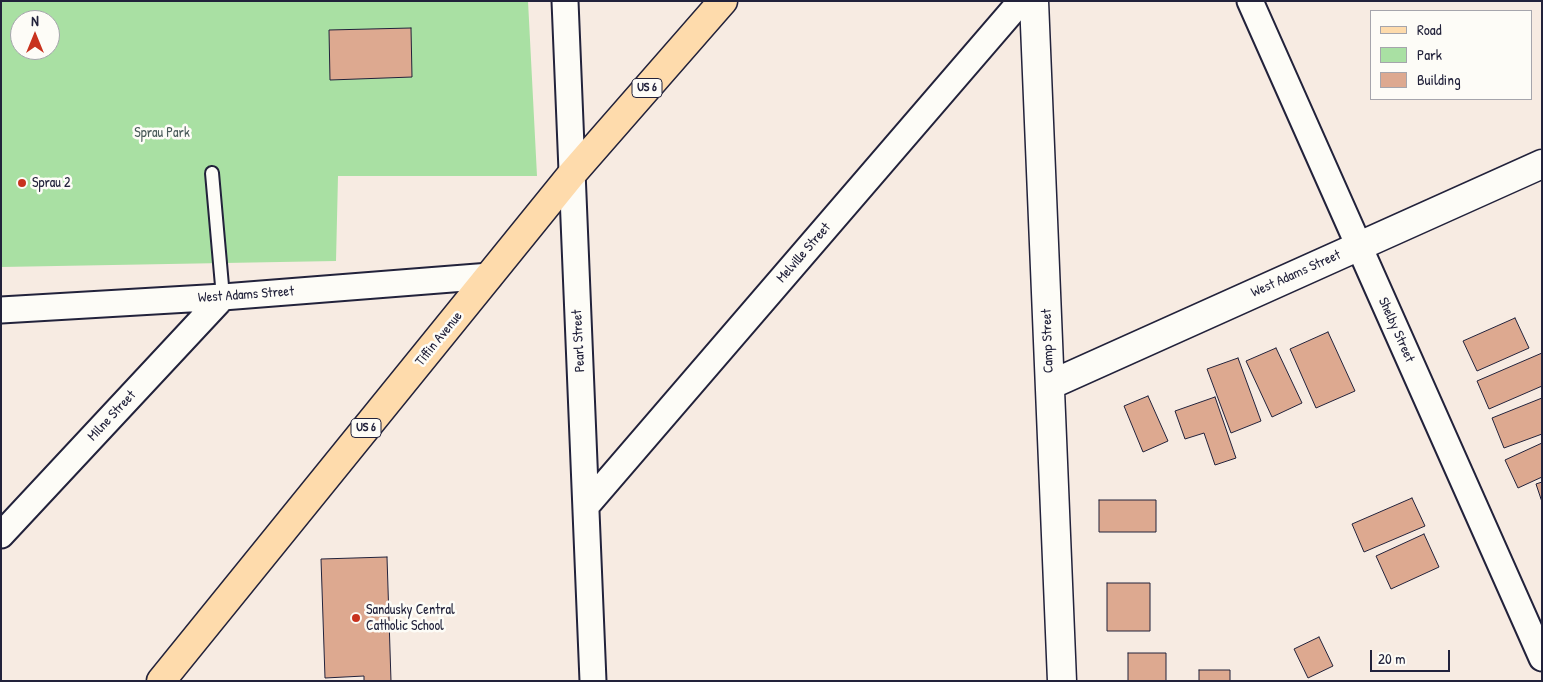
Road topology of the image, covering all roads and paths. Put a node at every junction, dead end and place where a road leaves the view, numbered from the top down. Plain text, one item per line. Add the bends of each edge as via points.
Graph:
1 (565, 1) edge
2 (723, 1) edge
3 (1021, 1) edge
4 (1034, 1) edge
5 (1250, 1) edge
6 (1542, 164) edge
7 (212, 173) dead end
8 (571, 175) junction
9 (1358, 245) junction
10 (490, 276) junction
11 (223, 297) junction
12 (1, 310) edge
13 (1050, 384) junction
14 (587, 505) junction
15 (1, 535) edge
16 (1542, 658) edge
17 (161, 681) edge
18 (593, 681) edge
19 (1062, 681) edge

1 - 8 street, Pearl Street
2 - 8 main road, Tiffin Avenue / US 6
3 - 14 street, Melville Street
4 - 13 street, Camp Street
5 - 9 street, Shelby Street
6 - 9 street, West Adams Street
7 - 11 lane
8 - 10 main road, Tiffin Avenue / US 6
8 - 14 street, Pearl Street
9 - 13 street, West Adams Street
9 - 16 street, Shelby Street
10 - 11 street, West Adams Street
10 - 17 main road, Tiffin Avenue / US 6
11 - 12 street, West Adams Street
11 - 15 street, Milne Street
13 - 19 street, Camp Street
14 - 18 street, Pearl Street

